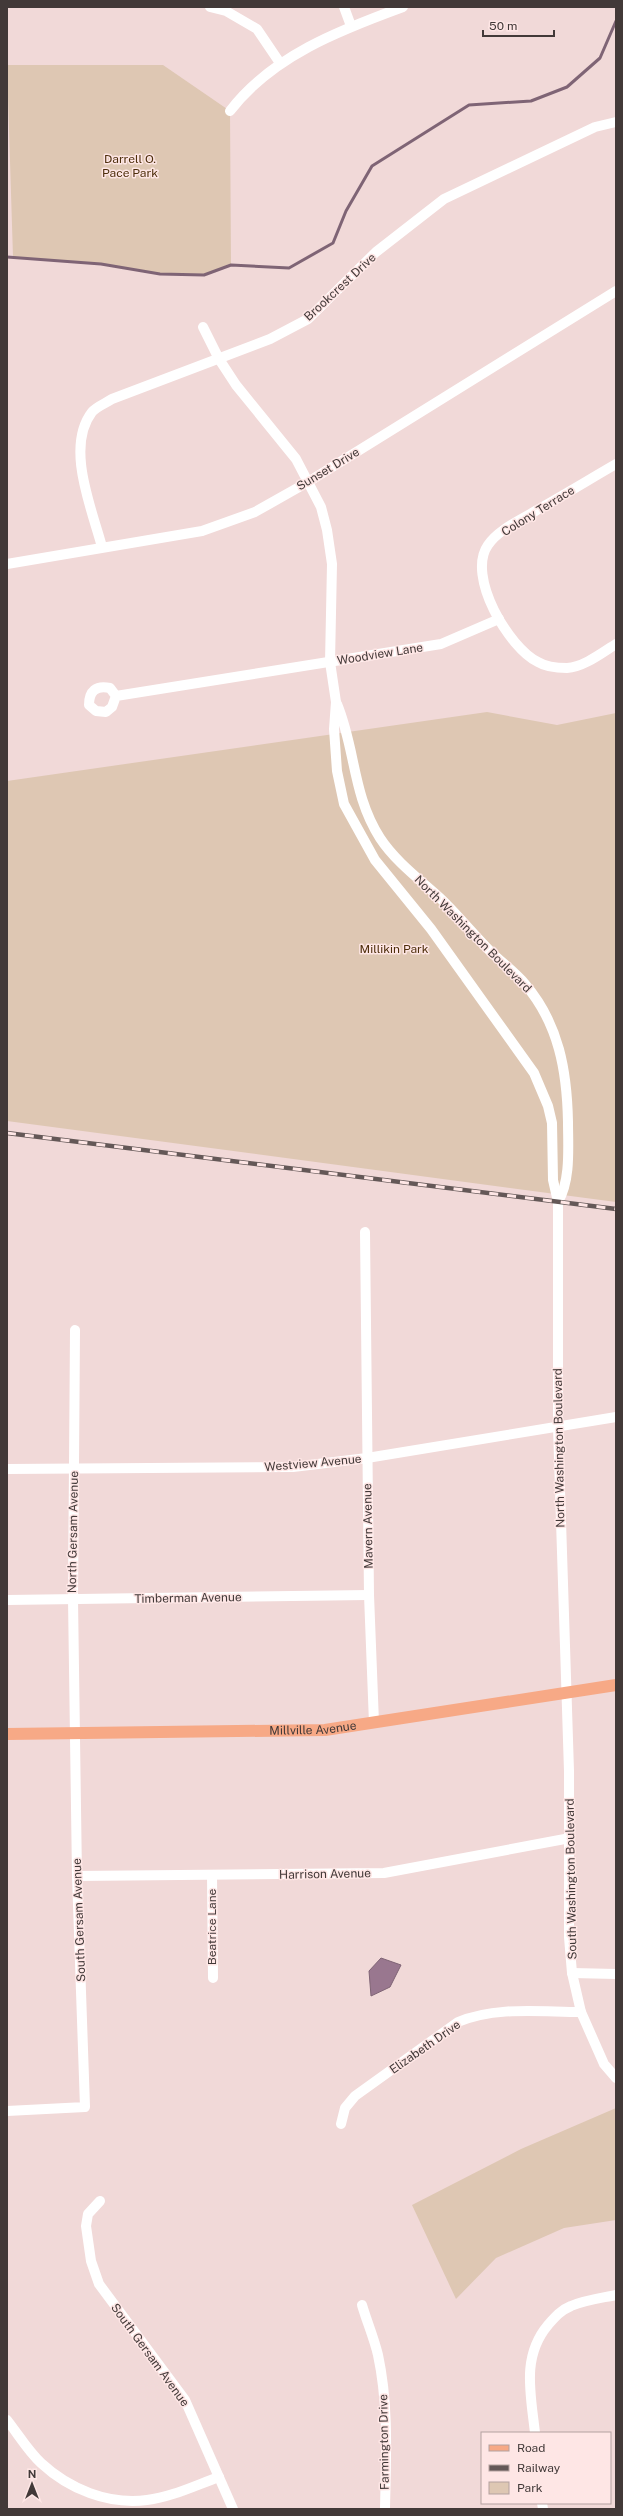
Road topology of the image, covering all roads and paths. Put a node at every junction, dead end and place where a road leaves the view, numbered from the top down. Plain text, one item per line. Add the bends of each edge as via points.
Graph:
1 (210, 7) edge
2 (344, 7) edge
3 (403, 7) edge
4 (351, 26) junction
5 (280, 63) junction
6 (230, 111) dead end
7 (616, 122) edge
8 (616, 291) edge
9 (203, 327) dead end
10 (219, 358) junction
11 (616, 464) edge
12 (308, 482) junction
13 (102, 547) junction
14 (7, 564) edge
15 (499, 620) junction
16 (616, 644) edge
17 (330, 662) junction
18 (116, 696) dead end
19 (336, 702) junction
20 (558, 1202) junction
21 (365, 1232) dead end
22 (75, 1330) dead end
23 (616, 1417) edge
24 (558, 1427) junction
25 (367, 1458) junction
26 (7, 1469) edge
27 (73, 1469) junction
28 (369, 1595) junction
29 (73, 1599) junction
30 (7, 1600) edge
31 (616, 1686) edge
32 (565, 1694) junction
33 (374, 1723) junction
34 (7, 1734) edge
35 (75, 1734) junction
36 (570, 1838) junction
37 (77, 1876) junction
38 (212, 1876) junction
39 (572, 1973) junction
40 (616, 1974) edge
41 (212, 1978) dead end
42 (581, 2012) junction
43 (616, 2078) edge
44 (7, 2111) edge
45 (341, 2124) dead end
46 (100, 2201) dead end
47 (612, 2296) edge
48 (362, 2305) dead end
49 (7, 2420) edge
50 (535, 2432) edge
51 (219, 2477) junction
52 (233, 2509) edge
53 (385, 2509) edge

1 - 5 street via 226,11 257,29
2 - 4 street
3 - 4 street
4 - 5 street
5 - 6 street via 257,80
7 - 10 street, Brookcrest Drive via 595,127 444,199 376,252 308,319 270,339
8 - 12 street, Sunset Drive
9 - 10 street, North Washington Boulevard
10 - 12 street, North Washington Boulevard via 236,385 282,440
10 - 13 street, Brookcrest Drive via 112,399 92,411 83,427 79,448
11 - 15 street, Colony Terrace via 507,528 488,545 483,558 482,572 486,592
12 - 13 street, Sunset Drive via 255,512 202,531
12 - 17 street, North Washington Boulevard via 321,506 332,564
13 - 14 street, Sunset Drive
15 - 16 street via 524,652 538,662 556,668 570,668
15 - 17 street, Woodview Lane via 441,644
17 - 18 street, Woodview Lane
17 - 19 street, North Washington Boulevard
19 - 20 street, North Washington Boulevard via 334,729 337,771 344,804 375,860 436,935 534,1073 552,1123 553,1180
19 - 20 street, North Washington Boulevard via 347,728 361,801 381,839 398,860 525,984 545,1012 557,1037 567,1092 568,1127 566,1185
20 - 24 street, North Washington Boulevard
21 - 25 street, Mavern Avenue
22 - 27 street, North Gersam Avenue
23 - 24 street, Westview Avenue
24 - 25 street, Westview Avenue
24 - 32 street, North Washington Boulevard
25 - 27 street, Westview Avenue via 293,1467
25 - 28 street, Mavern Avenue
26 - 27 street, Westview Avenue
27 - 29 street, North Gersam Avenue
28 - 29 street, Timberman Avenue
28 - 33 street, Mavern Avenue
29 - 30 street, Timberman Avenue
29 - 35 street, North Gersam Avenue
31 - 32 main road, Millville Avenue
32 - 33 main road, Millville Avenue
32 - 36 street, South Washington Boulevard
33 - 35 main road, Millville Avenue via 325,1730
34 - 35 main road, Millville Avenue
35 - 37 street, South Gersam Avenue
36 - 38 street, Harrison Avenue via 384,1873
36 - 39 street, South Washington Boulevard via 569,1937
37 - 38 street, Harrison Avenue
37 - 44 street, South Gersam Avenue via 85,2107
38 - 41 street, Beatrice Lane
39 - 40 street
39 - 42 street, South Washington Boulevard
42 - 43 street, South Washington Boulevard via 604,2064
42 - 45 street, Elizabeth Drive via 491,2013 458,2022 355,2096 346,2108
46 - 51 street, South Gersam Avenue via 88,2214 86,2226 91,2261 99,2284 185,2400
47 - 50 street via 572,2306 559,2313 543,2331 534,2348 528,2371
48 - 53 street, Farmington Drive via 378,2354 382,2380 386,2417
49 - 51 street via 45,2467 60,2480 100,2497 146,2500 169,2495
51 - 52 street, South Gersam Avenue

